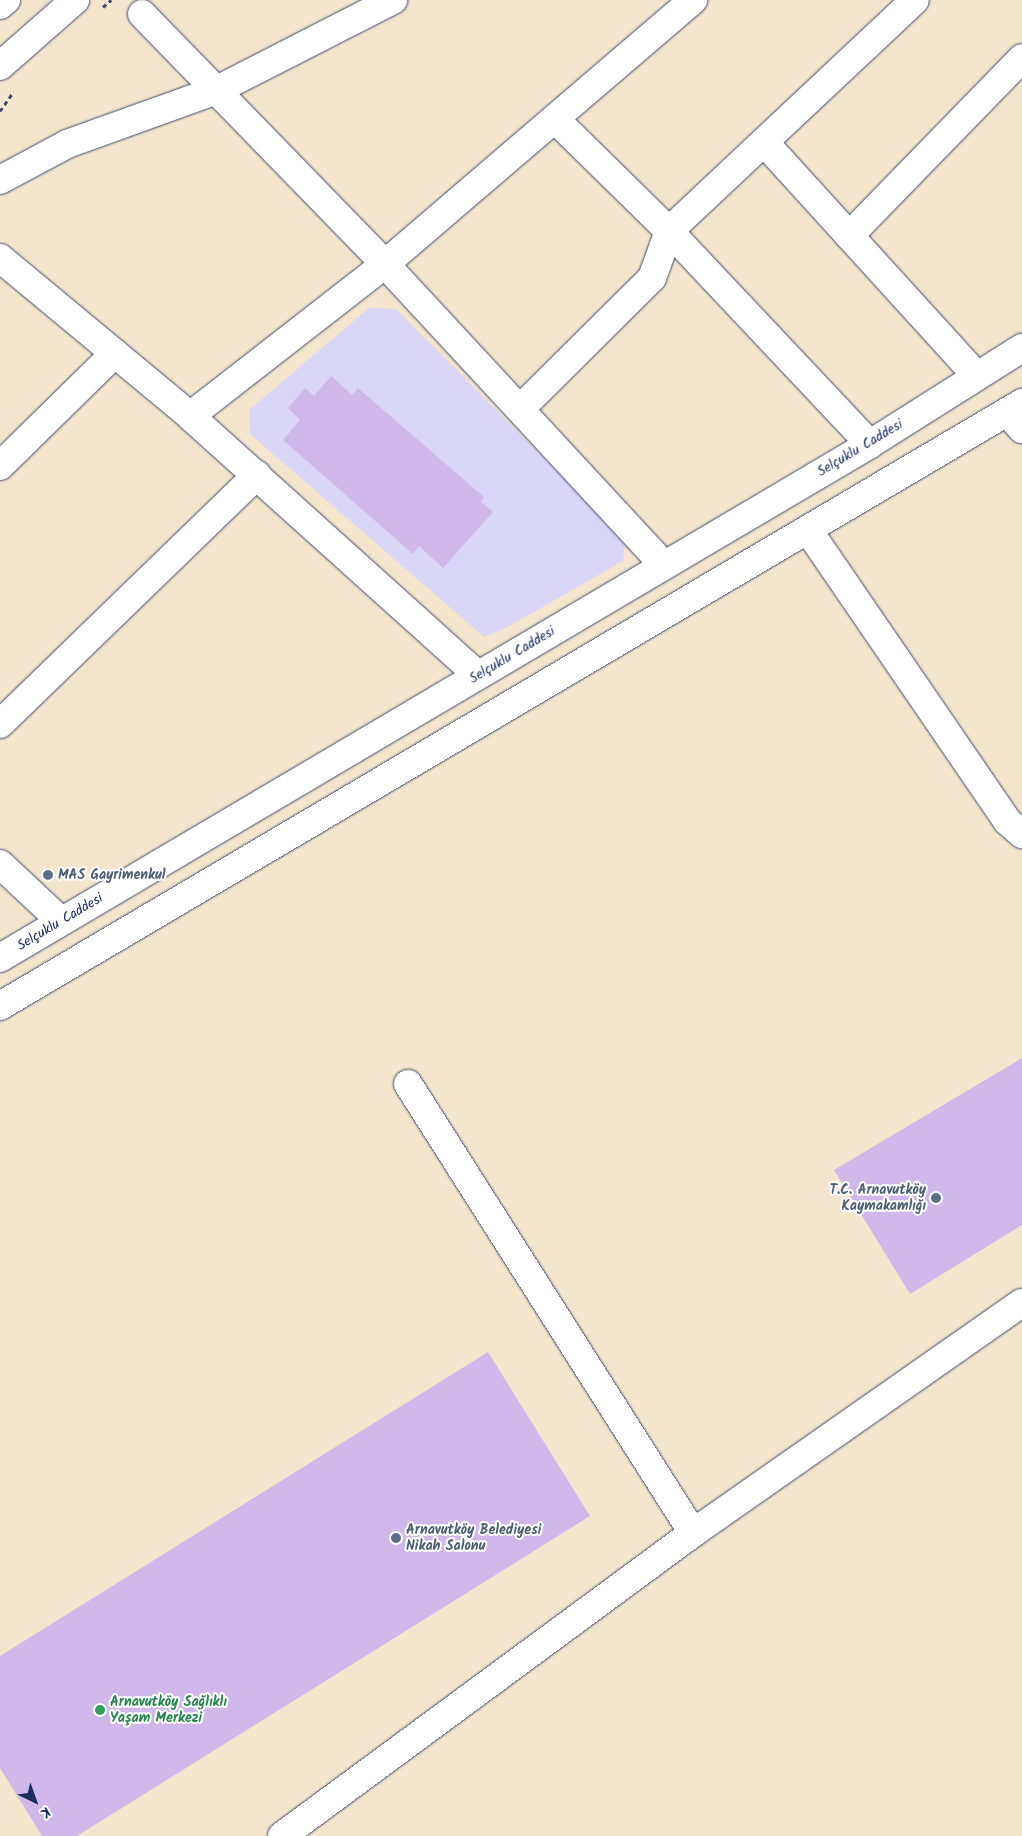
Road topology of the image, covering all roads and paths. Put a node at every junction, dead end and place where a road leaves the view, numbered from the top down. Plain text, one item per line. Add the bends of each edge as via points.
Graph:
1 (6, 0) edge
2 (75, 0) edge
3 (393, 0) edge
4 (693, 0) edge
5 (915, 0) edge
6 (0, 6) edge
7 (142, 14) dead end
8 (1022, 58) edge
9 (0, 66) edge
10 (217, 90) junction
11 (555, 119) junction
12 (764, 142) junction
13 (0, 180) edge
14 (669, 231) junction
15 (849, 236) junction
16 (0, 258) edge
17 (385, 264) junction
18 (1022, 348) edge
19 (115, 353) junction
20 (977, 376) junction
21 (521, 408) junction
22 (1017, 415) edge
23 (190, 416) junction
24 (870, 444) junction
25 (0, 466) edge
26 (257, 475) junction
27 (808, 530) junction
28 (664, 565) junction
29 (478, 675) junction
30 (504, 707) junction
31 (0, 724) edge
32 (1022, 834) edge
33 (0, 864) edge
34 (61, 921) junction
35 (0, 958) edge
36 (0, 1006) edge
37 (408, 1084) dead end
38 (1022, 1303) edge
39 (693, 1533) junction
40 (282, 1836) edge

1 - 6 main road
2 - 9 main road
3 - 10 main road
4 - 11 main road
5 - 12 main road
7 - 10 main road
8 - 15 main road
10 - 13 main road via 67,144
10 - 17 main road
11 - 14 main road
11 - 17 main road
12 - 14 main road
12 - 15 main road
14 - 21 main road via 652,278
14 - 24 main road
15 - 20 main road
16 - 19 main road
17 - 21 main road
17 - 23 main road
18 - 20 main road, Selçuklu Caddesi
19 - 23 main road
19 - 25 main road
20 - 24 main road, Selçuklu Caddesi
21 - 28 main road
22 - 27 main road
23 - 26 main road
24 - 28 main road, Selçuklu Caddesi
26 - 29 main road
26 - 31 main road
27 - 30 main road
27 - 32 main road via 1007,821
28 - 29 main road, Selçuklu Caddesi
29 - 30 main road
29 - 34 main road, Selçuklu Caddesi
30 - 36 main road
33 - 34 main road
34 - 35 main road, Selçuklu Caddesi
37 - 39 main road
38 - 39 main road
39 - 40 main road

